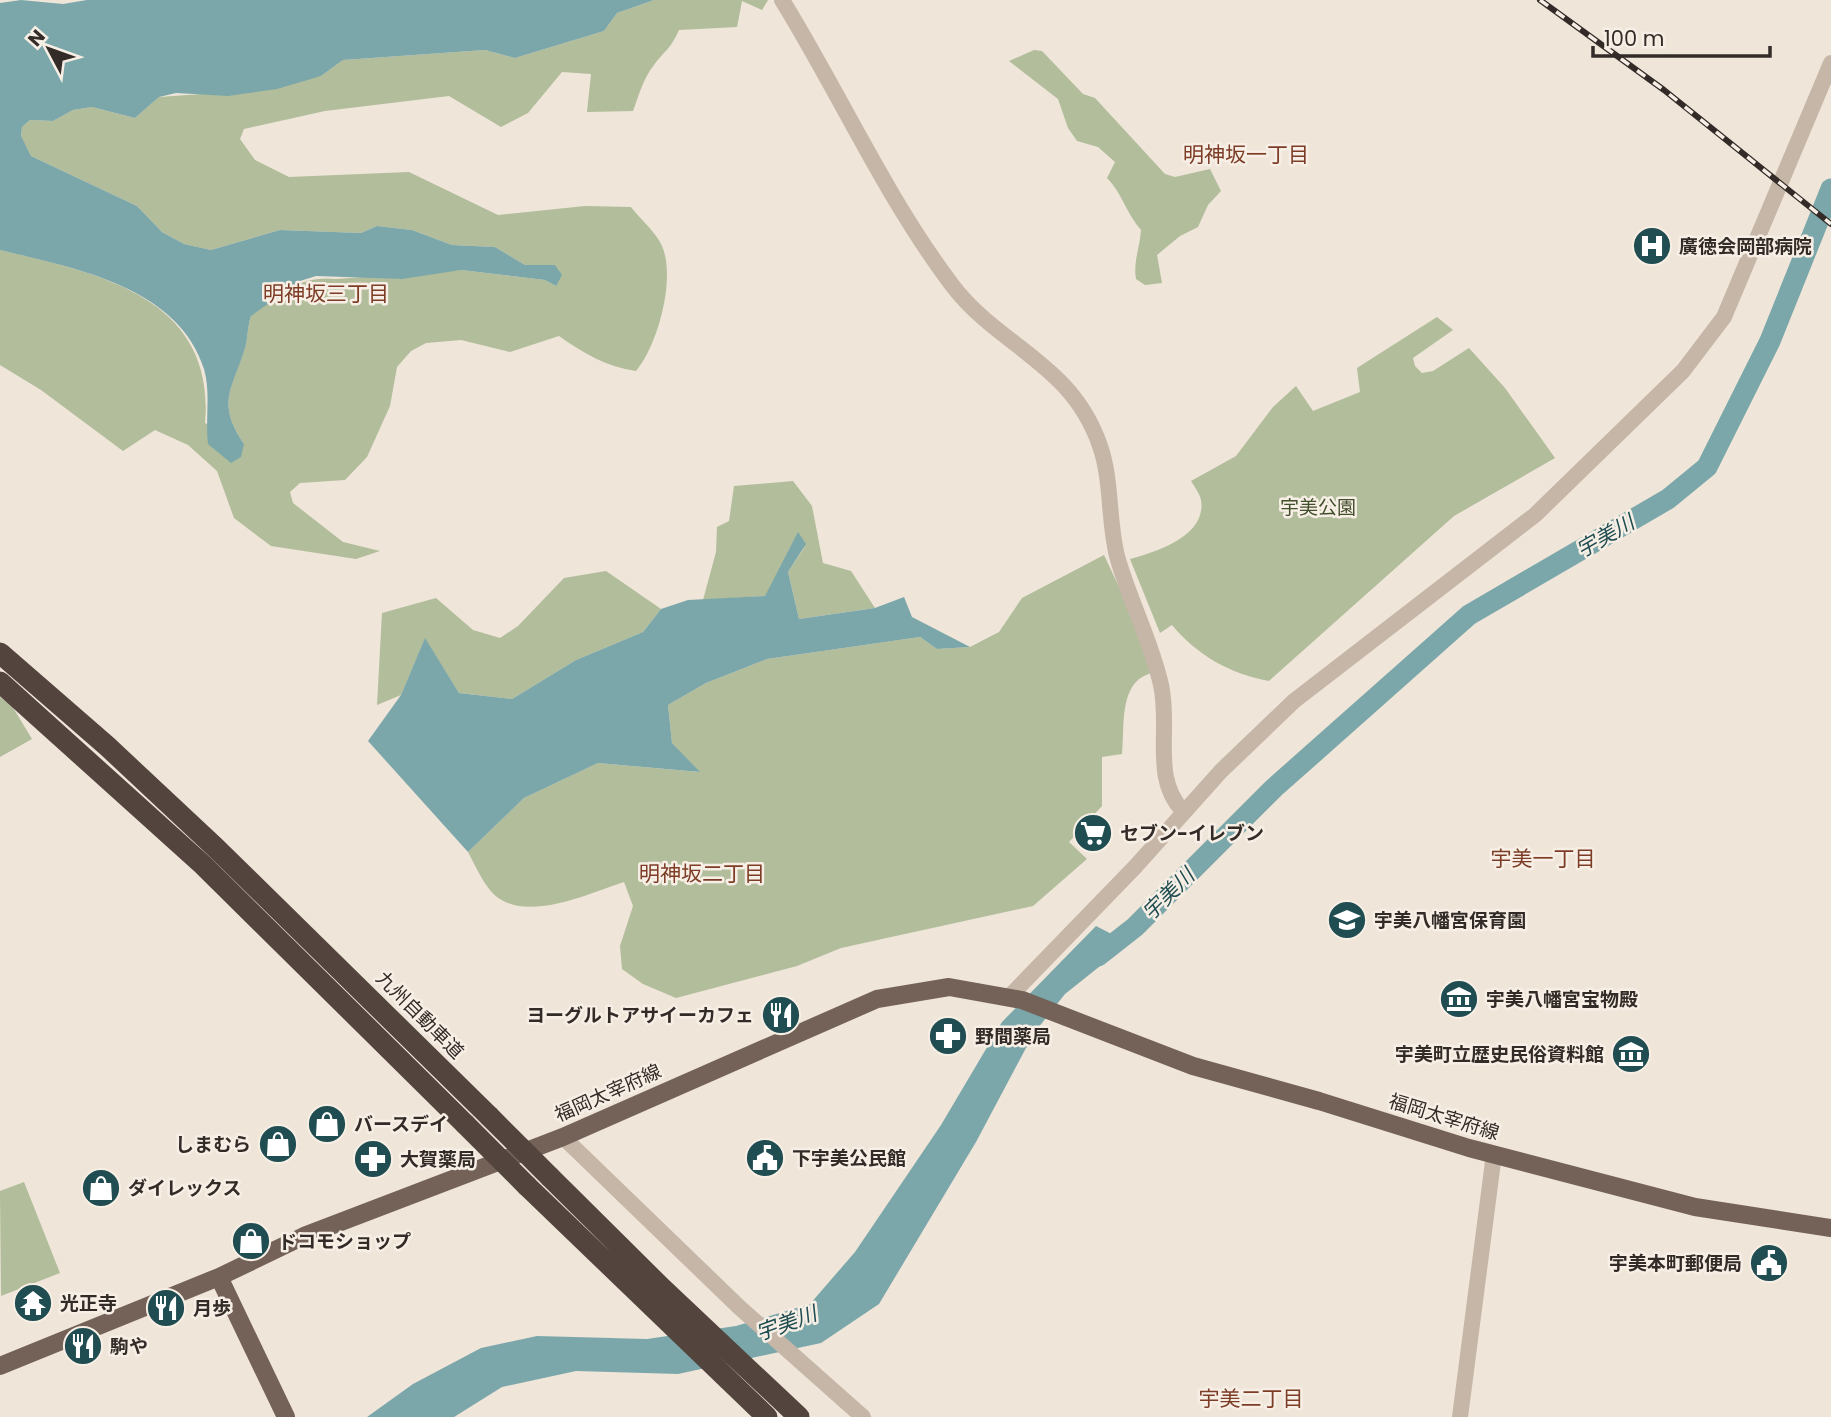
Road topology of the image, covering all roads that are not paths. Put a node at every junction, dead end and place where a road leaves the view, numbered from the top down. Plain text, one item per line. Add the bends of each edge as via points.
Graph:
1 (782, 0) edge
2 (1831, 63) edge
3 (0, 653) edge
4 (0, 682) edge
5 (1183, 811) junction
6 (1015, 999) junction
7 (563, 1137) junction
8 (1494, 1154) junction
9 (1831, 1228) edge
10 (219, 1277) junction
11 (0, 1366) edge
12 (286, 1417) edge
13 (767, 1417) edge
14 (799, 1417) edge
15 (863, 1417) edge
16 (1460, 1417) edge

1 - 5 street via 874,166 954,289 1061,379 1084,411 1101,447 1117,554 1161,684 1167,713 1165,783 1171,799
2 - 5 street via 1724,317 1683,372 1535,515 1294,701
3 - 14 highway, 九州自動車道, bridge via 127,765
4 - 13 highway, bridge via 203,865
5 - 6 street
6 - 7 main road, 福岡太宰府線 via 949,987 877,999
6 - 8 main road, 福岡太宰府線 via 1193,1066
7 - 10 main road, 福岡太宰府線 via 304,1236
7 - 15 street via 739,1307
8 - 9 main road, 福岡太宰府線 via 1695,1207
8 - 16 street
10 - 11 main road, 福岡太宰府線
10 - 12 main road

